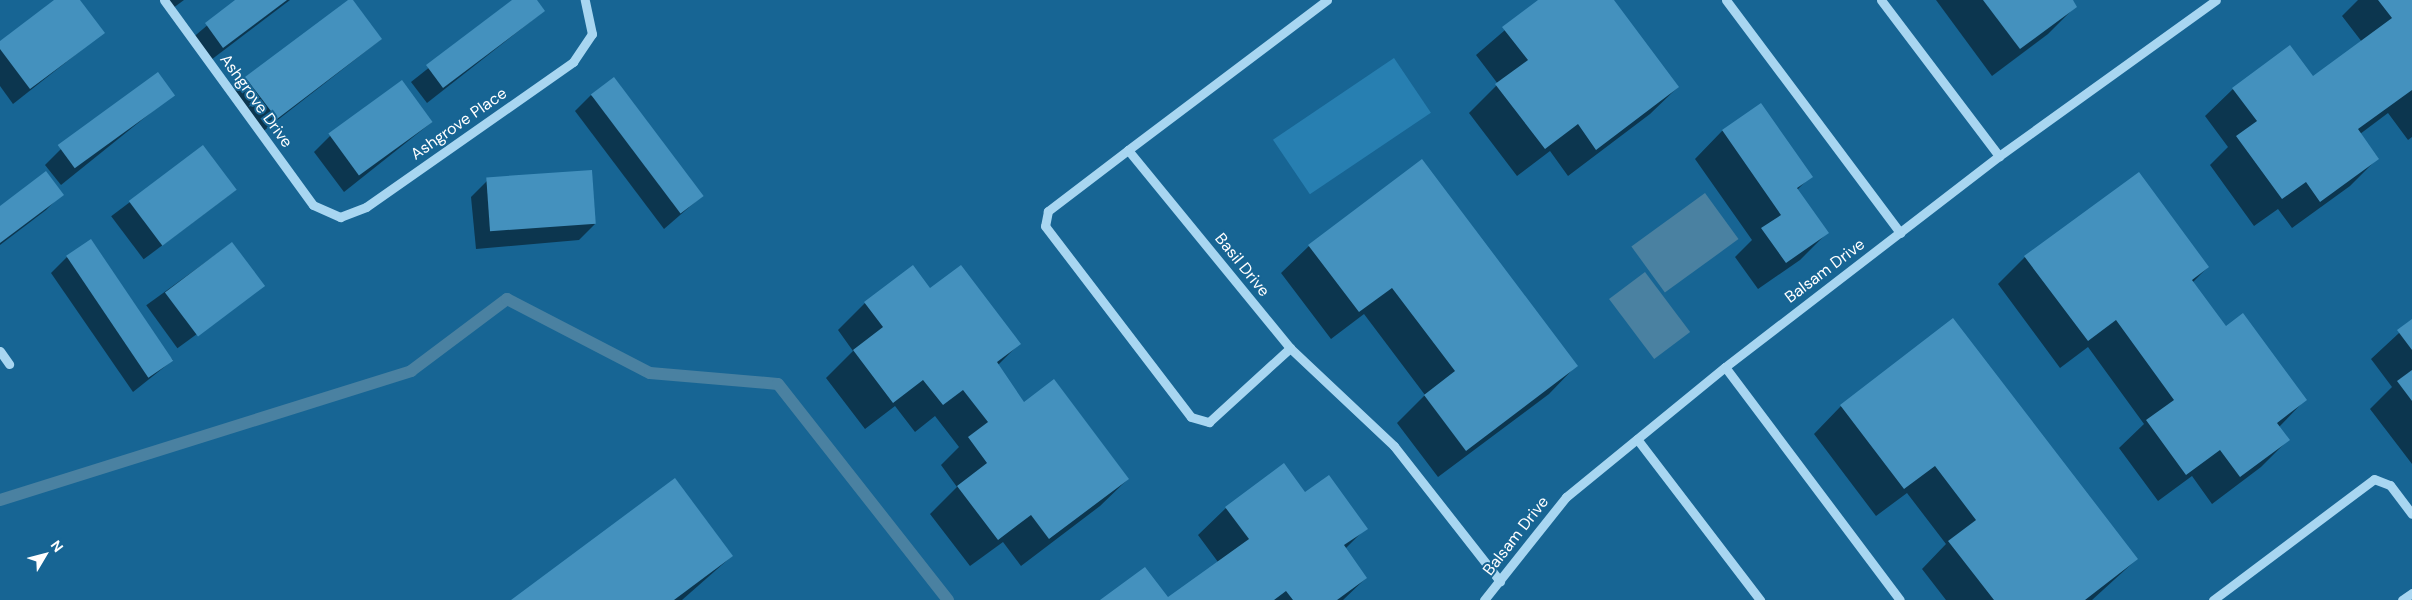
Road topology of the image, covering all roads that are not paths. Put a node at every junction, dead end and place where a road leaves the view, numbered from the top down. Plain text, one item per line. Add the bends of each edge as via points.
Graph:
1 (164, 0) edge
2 (585, 0) edge
3 (1327, 0) edge
4 (1726, 0) edge
5 (1881, 0) edge
6 (2216, 0) edge
7 (1128, 150) junction
8 (1999, 156) junction
9 (330, 212) joint
10 (1900, 233) junction
11 (1290, 348) junction
12 (0, 351) edge
13 (9, 364) dead end
14 (1725, 367) junction
15 (1637, 439) junction
16 (2412, 514) edge
17 (1500, 581) junction
18 (2412, 593) edge
19 (1484, 600) edge
20 (1760, 600) edge
21 (1900, 600) edge
22 (2213, 600) edge
23 (2402, 600) edge

1 - 9 street, Ashgrove Drive via 313,204
2 - 9 street, Ashgrove Place via 592,34 573,62 366,208 340,217
3 - 7 street
4 - 10 street
5 - 8 street
6 - 8 street, Balsam Drive
7 - 11 street, Basil Drive
7 - 11 street via 1048,211 1045,226 1191,417 1209,422
8 - 10 street, Balsam Drive
10 - 14 street, Balsam Drive
11 - 17 street, Basil Drive via 1394,446
12 - 13 street
14 - 15 street, Balsam Drive
14 - 21 street
15 - 17 street, Balsam Drive via 1566,497
15 - 20 street
16 - 22 street via 2390,485 2374,479
17 - 19 street, Balsam Drive
18 - 23 street

